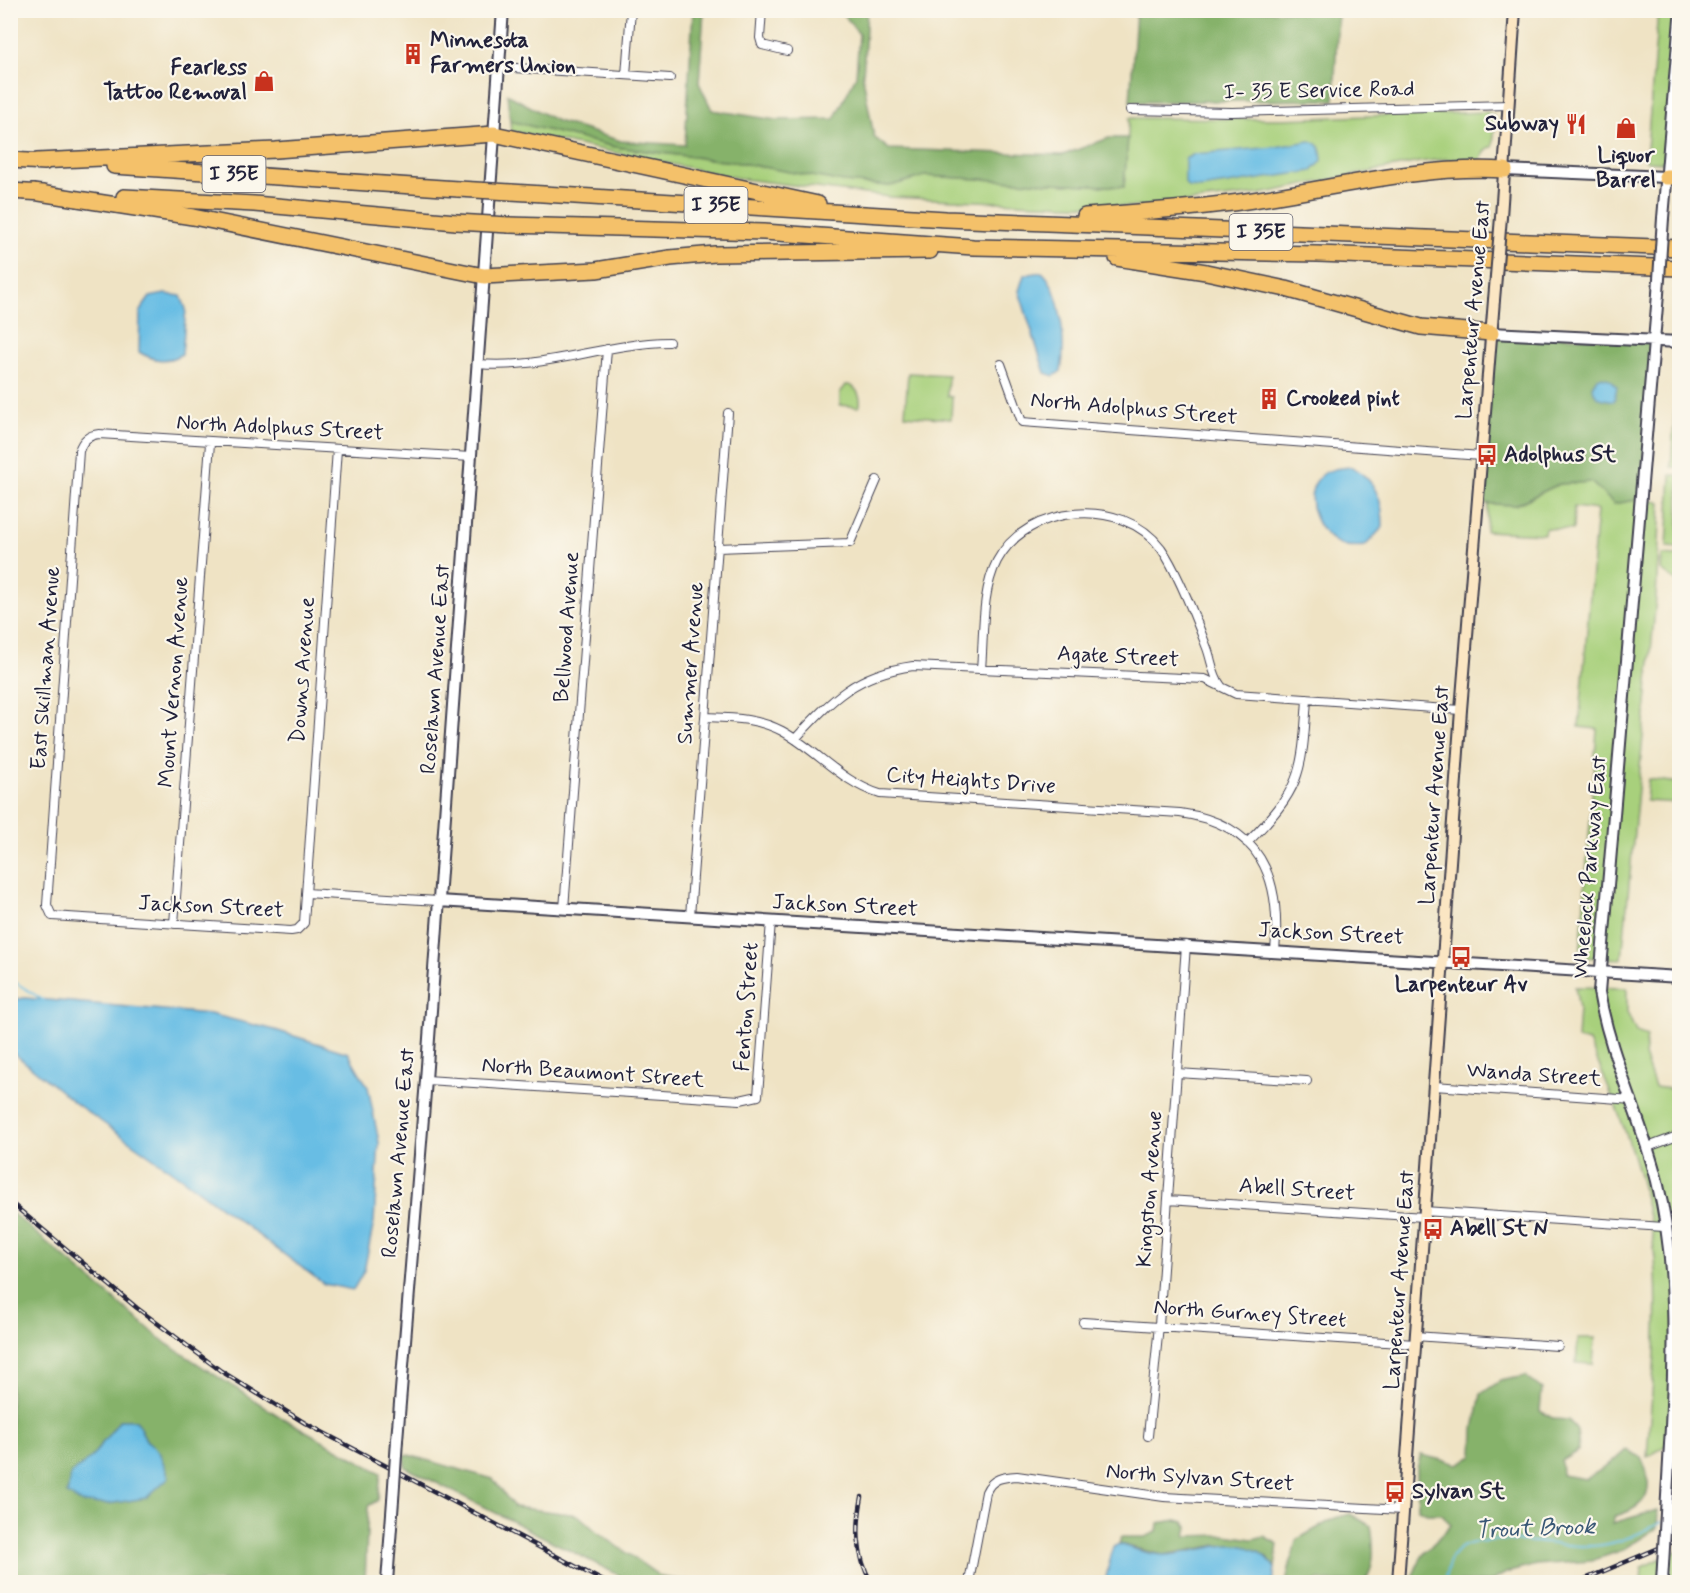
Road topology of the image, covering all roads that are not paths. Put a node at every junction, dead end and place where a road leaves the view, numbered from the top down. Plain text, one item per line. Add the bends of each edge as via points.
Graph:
1 (503, 10) edge
2 (631, 10) edge
3 (762, 10) edge
4 (1515, 10) edge
5 (1680, 19) edge
6 (787, 51) dead end
7 (499, 67) junction
8 (626, 75) junction
9 (670, 78) dead end
10 (1509, 105) junction
11 (1130, 110) dead end
12 (494, 134) junction
13 (10, 160) edge
14 (37, 161) junction
15 (1505, 170) junction
16 (1673, 177) edge
17 (10, 191) edge
18 (33, 192) junction
19 (867, 214) junction
20 (1023, 222) junction
21 (973, 247) junction
22 (1680, 248) edge
23 (1055, 249) junction
24 (1680, 268) edge
25 (484, 276) junction
26 (1491, 333) junction
27 (1654, 341) junction
28 (669, 342) dead end
29 (1680, 342) edge
30 (607, 349) junction
31 (477, 364) junction
32 (1001, 364) dead end
33 (728, 413) dead end
34 (89, 437) joint
35 (210, 443) junction
36 (337, 449) junction
37 (1481, 456) junction
38 (471, 457) junction
39 (877, 480) dead end
40 (718, 548) junction
41 (981, 669) junction
42 (1222, 687) junction
43 (1307, 699) junction
44 (1461, 710) junction
45 (705, 717) junction
46 (795, 739) junction
47 (1247, 843) junction
48 (306, 893) junction
49 (438, 901) junction
50 (47, 905) joint
51 (564, 909) junction
52 (690, 916) junction
53 (771, 921) junction
54 (174, 924) junction
55 (1186, 945) junction
56 (1275, 951) junction
57 (1443, 960) junction
58 (1600, 971) junction
59 (1680, 977) edge
60 (1177, 1073) junction
61 (426, 1080) junction
62 (1307, 1081) dead end
63 (1434, 1086) junction
64 (758, 1096) joint
65 (1633, 1100) junction
66 (1680, 1135) edge
67 (1648, 1147) junction
68 (1168, 1200) junction
69 (1424, 1214) junction
70 (1664, 1227) junction
71 (1083, 1322) dead end
72 (1159, 1326) junction
73 (1415, 1340) junction
74 (1558, 1346) dead end
75 (1148, 1436) dead end
76 (1403, 1510) junction
77 (387, 1582) edge
78 (969, 1582) edge
79 (1398, 1582) edge
80 (1662, 1582) edge

1 - 7 street, Roselawn Avenue East
2 - 8 street
3 - 6 street via 762,45
4 - 10 main road, Larpenteur Avenue East
5 - 16 street, Wheelock Parkway East
7 - 8 street
7 - 12 street, Roselawn Avenue East
8 - 9 street
10 - 11 street, I- 35 E Service Road via 1232,112
10 - 15 main road, Larpenteur Avenue East
12 - 14 highway via 276,150
12 - 19 highway
12 - 25 street, Roselawn Avenue East
13 - 14 highway, I 35E
14 - 19 highway, I 35E, bridge
15 - 16 street
15 - 20 highway via 1421,171 1246,201
15 - 26 main road, Larpenteur Avenue East, bridge
16 - 27 street, Wheelock Parkway East, bridge via 1664,217
17 - 18 highway, I 35E
18 - 21 highway, I 35E, bridge via 265,204 456,222 764,232
18 - 25 highway via 193,217
19 - 20 highway, I 35E
20 - 22 highway, I 35E
21 - 23 highway, I 35E
21 - 25 highway via 905,253 715,254 596,270
23 - 24 highway, I 35E
23 - 26 highway via 1217,274 1421,327
25 - 31 street, Roselawn Avenue East
26 - 27 street
26 - 37 main road, Larpenteur Avenue East
27 - 29 street
27 - 58 street, Wheelock Parkway East
28 - 30 street
30 - 31 street via 515,366
30 - 51 street, Bellwood Avenue
31 - 38 street, Roselawn Avenue East
32 - 37 street, North Adolphus Street via 1022,422
33 - 40 street, Summer Avenue
34 - 35 street, North Adolphus Street via 99,434
34 - 50 street, East Skillman Avenue via 79,451
35 - 36 street, North Adolphus Street
35 - 54 street, Mount Vernon Avenue
36 - 38 street, North Adolphus Street
36 - 48 street, Downs Avenue
37 - 44 main road, Larpenteur Avenue East
38 - 49 street, Roselawn Avenue East
39 - 40 street via 850,543
40 - 45 street, Summer Avenue
41 - 42 street, Agate Street via 1205,680
41 - 42 street via 988,588 1003,551 1020,533 1041,521 1068,514 1090,515 1125,521 1159,546 1172,567
41 - 46 street, Agate Street via 913,666 879,673 839,694
42 - 43 street, Agate Street via 1236,694
43 - 44 street, Agate Street
43 - 47 street via 1303,752 1296,780 1281,807
44 - 57 main road, Larpenteur Avenue East
45 - 46 street, City Heights Drive via 754,721
45 - 52 street, Summer Avenue
46 - 47 street, City Heights Drive via 851,783 880,794 1188,814 1224,825
47 - 56 street via 1266,868 1276,895
48 - 49 street, Jackson Street
48 - 54 street, Jackson Street via 304,920 295,931
49 - 51 street, Jackson Street
49 - 61 street, Roselawn Avenue East
50 - 54 street, Jackson Street via 48,912 55,917
51 - 52 street, Jackson Street
52 - 53 street, Jackson Street
53 - 55 street, Jackson Street
53 - 64 street, Fenton Street
55 - 56 street, Jackson Street
55 - 60 street, Kingston Avenue
56 - 57 street, Jackson Street
57 - 58 street, Jackson Street
57 - 63 main road, Larpenteur Avenue East
58 - 59 street, Jackson Street
58 - 65 street, Wheelock Parkway East via 1603,1015
60 - 62 street
60 - 68 street, Kingston Avenue
61 - 64 street, North Beaumont Street via 740,1100
61 - 77 street, Roselawn Avenue East, bridge
63 - 65 street, Wanda Street
63 - 69 main road, Larpenteur Avenue East
65 - 67 street, Wheelock Parkway East
66 - 67 street
67 - 70 street, Wheelock Parkway East
68 - 69 street, Abell Street
68 - 72 street, Kingston Avenue
69 - 70 street, Abell Street
69 - 73 main road, Larpenteur Avenue East
70 - 80 street, Wheelock Parkway East, bridge via 1675,1326
71 - 72 street, North Gurney Street
72 - 73 street, North Gurney Street
72 - 75 street, Kingston Avenue
73 - 74 street, North Gurney Street
73 - 76 main road, Larpenteur Avenue East
76 - 78 street, North Sylvan Street via 1164,1497 1017,1476 996,1480 986,1492
76 - 79 main road, Larpenteur Avenue East

